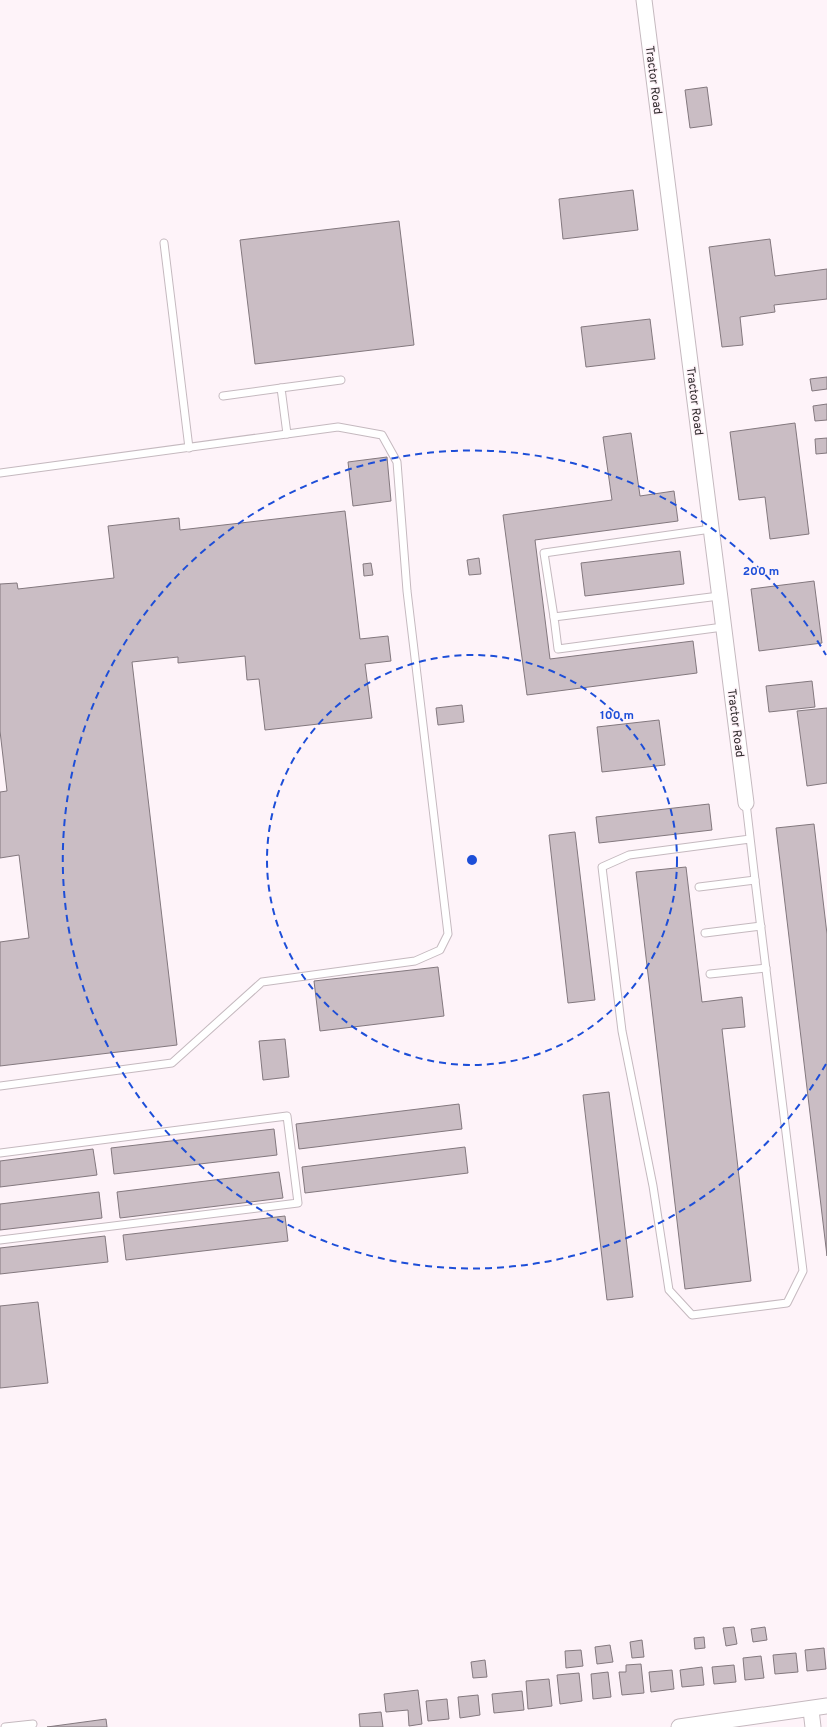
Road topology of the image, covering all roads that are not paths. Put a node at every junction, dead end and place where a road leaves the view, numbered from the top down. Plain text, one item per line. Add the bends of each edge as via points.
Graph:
1 (644, 0) edge
2 (164, 243) dead end
3 (341, 380) dead end
4 (281, 388) junction
5 (223, 396) dead end
6 (287, 434) junction
7 (189, 448) junction
8 (0, 473) edge
9 (711, 529) junction
10 (719, 596) junction
11 (554, 617) junction
12 (723, 627) junction
13 (746, 803) joint
14 (750, 839) junction
15 (755, 880) junction
16 (699, 887) dead end
17 (761, 926) junction
18 (705, 933) dead end
19 (766, 968) junction
20 (710, 974) dead end
21 (0, 1086) edge
22 (0, 1153) edge
23 (0, 1240) edge
24 (827, 1706) edge
25 (811, 1710) junction
26 (33, 1724) dead end
27 (5, 1727) edge
28 (679, 1727) edge
29 (813, 1727) edge

1 - 9 street, Tractor Road
2 - 7 lane
3 - 4 lane
4 - 5 lane
4 - 6 lane
6 - 7 lane
6 - 21 lane via 338,428 382,435 397,462 407,590 448,934 440,950 415,961 262,982 172,1063
7 - 8 lane
9 - 10 street, Tractor Road
9 - 11 lane via 544,553
10 - 11 lane
10 - 12 street, Tractor Road
11 - 12 lane via 558,649
12 - 13 street, Tractor Road
13 - 14 lane
14 - 15 lane
14 - 19 lane via 629,854 602,867 622,1032 654,1186 669,1290 692,1315 787,1303 803,1271
15 - 16 lane
15 - 17 lane
17 - 18 lane
17 - 19 lane
19 - 20 lane
22 - 23 lane via 287,1116 298,1203
24 - 25 street
25 - 28 street
25 - 29 street
26 - 27 lane

